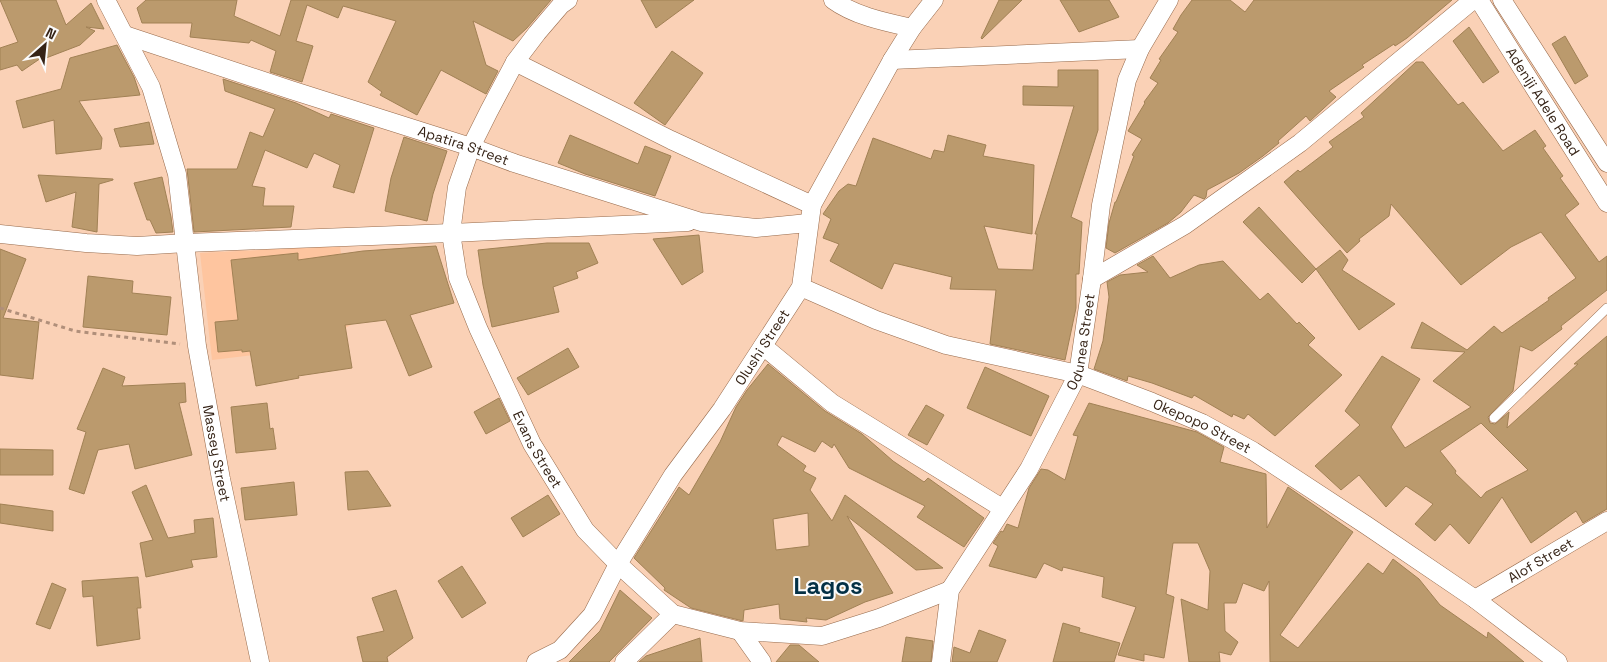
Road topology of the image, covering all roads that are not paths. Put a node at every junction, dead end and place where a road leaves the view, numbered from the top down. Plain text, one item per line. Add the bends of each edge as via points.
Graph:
1 (106, 0) edge
2 (568, 0) edge
3 (833, 0) edge
4 (934, 0) edge
5 (1169, 0) edge
6 (1472, 0) edge
7 (1479, 0) edge
8 (1502, 0) edge
9 (912, 28) junction
10 (125, 34) junction
11 (1140, 49) junction
12 (892, 60) junction
13 (515, 62) junction
14 (471, 147) junction
15 (1607, 163) edge
16 (1607, 203) edge
17 (812, 205) junction
18 (702, 222) junction
19 (808, 224) junction
20 (451, 233) junction
21 (0, 234) edge
22 (186, 242) junction
23 (1092, 279) junction
24 (801, 287) junction
25 (1607, 308) edge
26 (763, 346) junction
27 (1078, 374) junction
28 (1494, 418) dead end
29 (1002, 508) junction
30 (1607, 521) edge
31 (618, 564) junction
32 (950, 590) junction
33 (1474, 599) junction
34 (673, 614) junction
35 (740, 631) junction
36 (260, 662) edge
37 (536, 662) edge
38 (624, 662) edge
39 (762, 662) edge
40 (941, 662) edge
41 (1558, 662) edge

1 - 10 street, Massey Street
2 - 13 street, Evans Street
3 - 9 street via 879,21
4 - 9 street, Olushi Street
5 - 11 street, Odunea Street
6 - 23 street via 1300,143 1184,225
7 - 16 street, Adeniji Adele Road
8 - 15 street, Adeniji Adele Road
9 - 12 street, Olushi Street
10 - 14 street, Apatira Street
10 - 22 street, Massey Street via 151,87 177,174
11 - 12 street
11 - 23 street, Odunea Street via 1128,80 1101,205
12 - 17 street, Olushi Street
13 - 14 street, Evans Street
13 - 17 street via 671,140
14 - 18 street, Apatira Street
14 - 20 street, Evans Street via 457,187
17 - 19 street, Olushi Street
18 - 19 street, Apatira Street via 756,228
18 - 20 street
19 - 24 street, Olushi Street
20 - 22 street
20 - 31 street, Evans Street via 458,278 532,444 584,530
21 - 22 street via 86,244 137,246
22 - 36 street, Massey Street via 197,346
23 - 27 street, Odunea Street
24 - 26 street, Olushi Street
24 - 27 street, Okepopo Street via 876,320 946,345
25 - 28 lane
26 - 29 street via 832,403
26 - 31 street, Olushi Street via 673,475
27 - 29 street, Odunea Street via 1029,469
27 - 33 street, Okepopo Street via 1202,423 1253,451
29 - 32 street, Odunea Street
30 - 33 street, Alof Street
31 - 34 street, Evans Street
31 - 37 street, Olushi Street via 592,615 560,650
32 - 35 street, Evans Street via 822,636
32 - 40 street, Odunea Street
33 - 41 street, Okepopo Street
34 - 35 street, Evans Street
34 - 38 street
35 - 39 street

